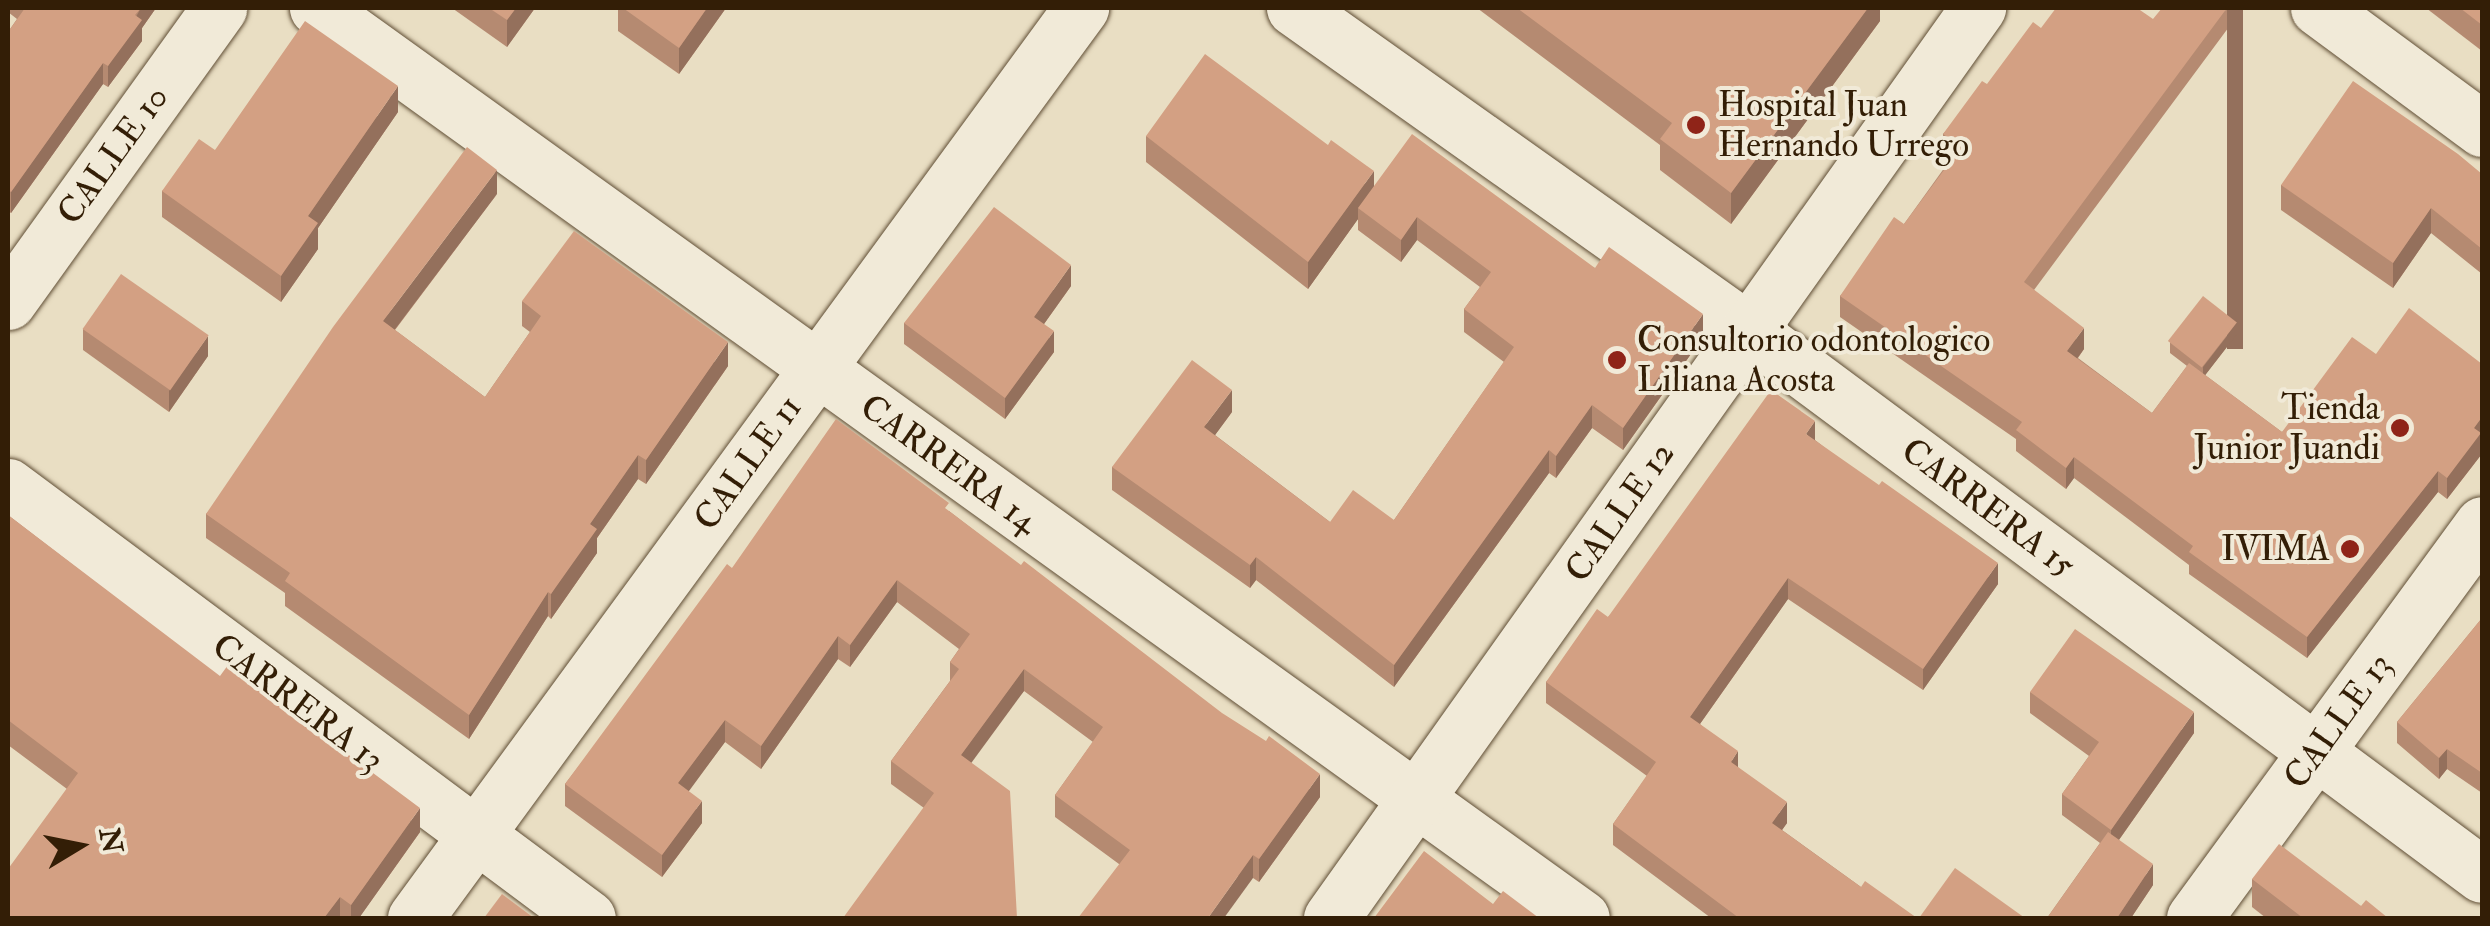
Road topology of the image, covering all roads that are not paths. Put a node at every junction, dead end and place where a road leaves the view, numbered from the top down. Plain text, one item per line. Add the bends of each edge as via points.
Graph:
1 (219, 8) edge
2 (317, 8) edge
3 (1081, 8) edge
4 (1294, 8) edge
5 (1978, 8) edge
6 (2318, 8) edge
7 (2482, 129) edge
8 (8, 302) edge
9 (1748, 330) junction
10 (817, 368) junction
11 (8, 486) edge
12 (2482, 524) edge
13 (2317, 751) junction
14 (1416, 800) junction
15 (476, 835) junction
16 (2482, 874) edge
17 (415, 918) edge
18 (588, 918) edge
19 (1331, 918) edge
20 (1582, 918) edge
21 (2194, 918) edge

1 - 8 street, CALLE 10
2 - 10 street, CARRERA 14
3 - 10 street, CALLE 11
4 - 9 street, CARRERA 15
5 - 9 street, CALLE 12
6 - 7 street
9 - 13 street, CARRERA 15
9 - 14 street, CALLE 12
10 - 14 street, CARRERA 14
10 - 15 street, CALLE 11
11 - 15 street, CARRERA 13
12 - 13 street, CALLE 13
13 - 16 street, CARRERA 15
13 - 21 street, CALLE 13
14 - 19 street, CALLE 12
14 - 20 street, CARRERA 14
15 - 17 street, CALLE 11
15 - 18 street, CARRERA 13

